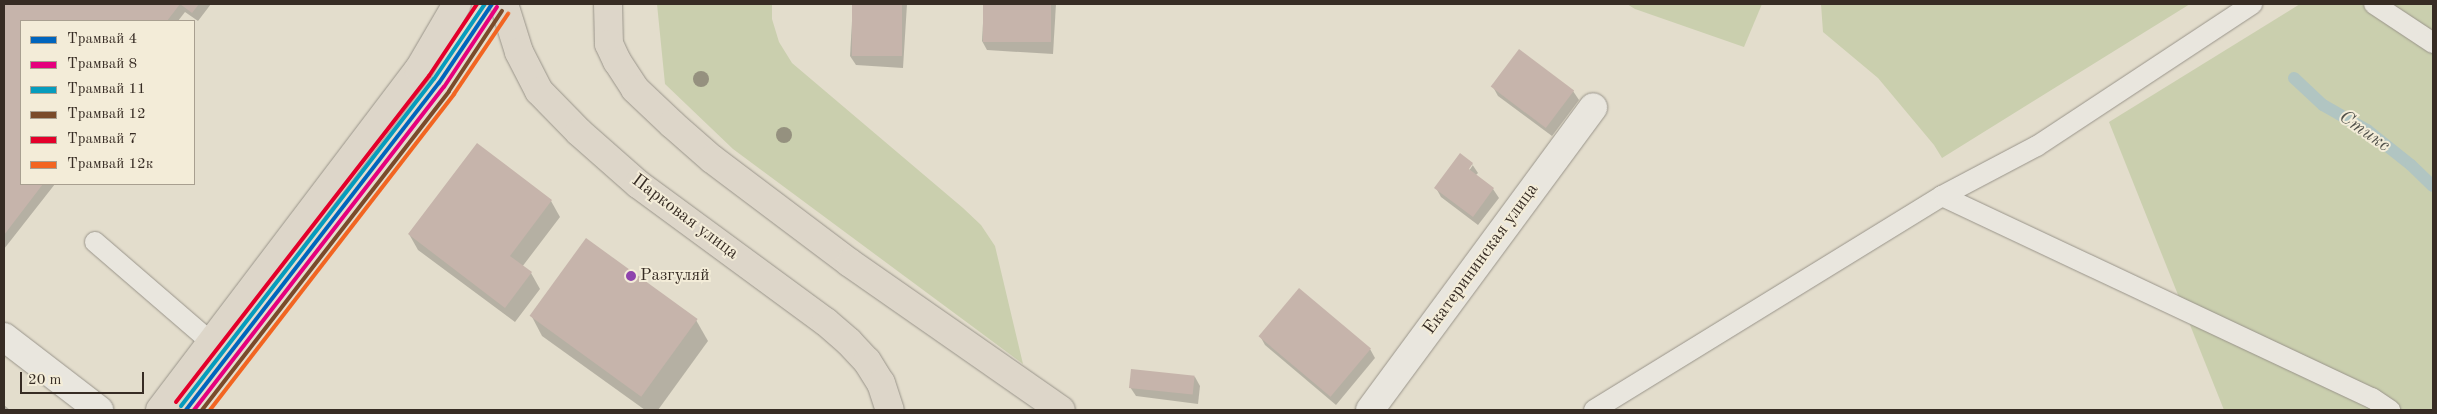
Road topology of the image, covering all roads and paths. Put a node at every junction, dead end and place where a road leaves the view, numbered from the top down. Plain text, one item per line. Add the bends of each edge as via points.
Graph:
1 (504, 4) edge
2 (608, 4) edge
3 (2252, 4) edge
4 (2374, 4) edge
5 (448, 8) edge
6 (2433, 43) edge
7 (1593, 107) dead end
8 (1942, 196) junction
9 (96, 242) dead end
10 (4, 337) edge
11 (212, 343) junction
12 (99, 410) edge
13 (160, 410) edge
14 (890, 410) edge
15 (1061, 410) edge
16 (1370, 410) edge
17 (1594, 410) edge
18 (2390, 410) edge

1 - 14 main road, Парковая улица via 519,52 539,91 578,132 638,184 849,342 881,383
2 - 15 main road via 609,44 635,89 712,159 916,311
3 - 8 lane via 2037,146
4 - 6 lane
5 - 11 main road via 420,69
7 - 16 street, Екатерининская улица
8 - 17 lane
8 - 18 lane via 2363,394
9 - 11 lane
10 - 12 street
11 - 13 main road

